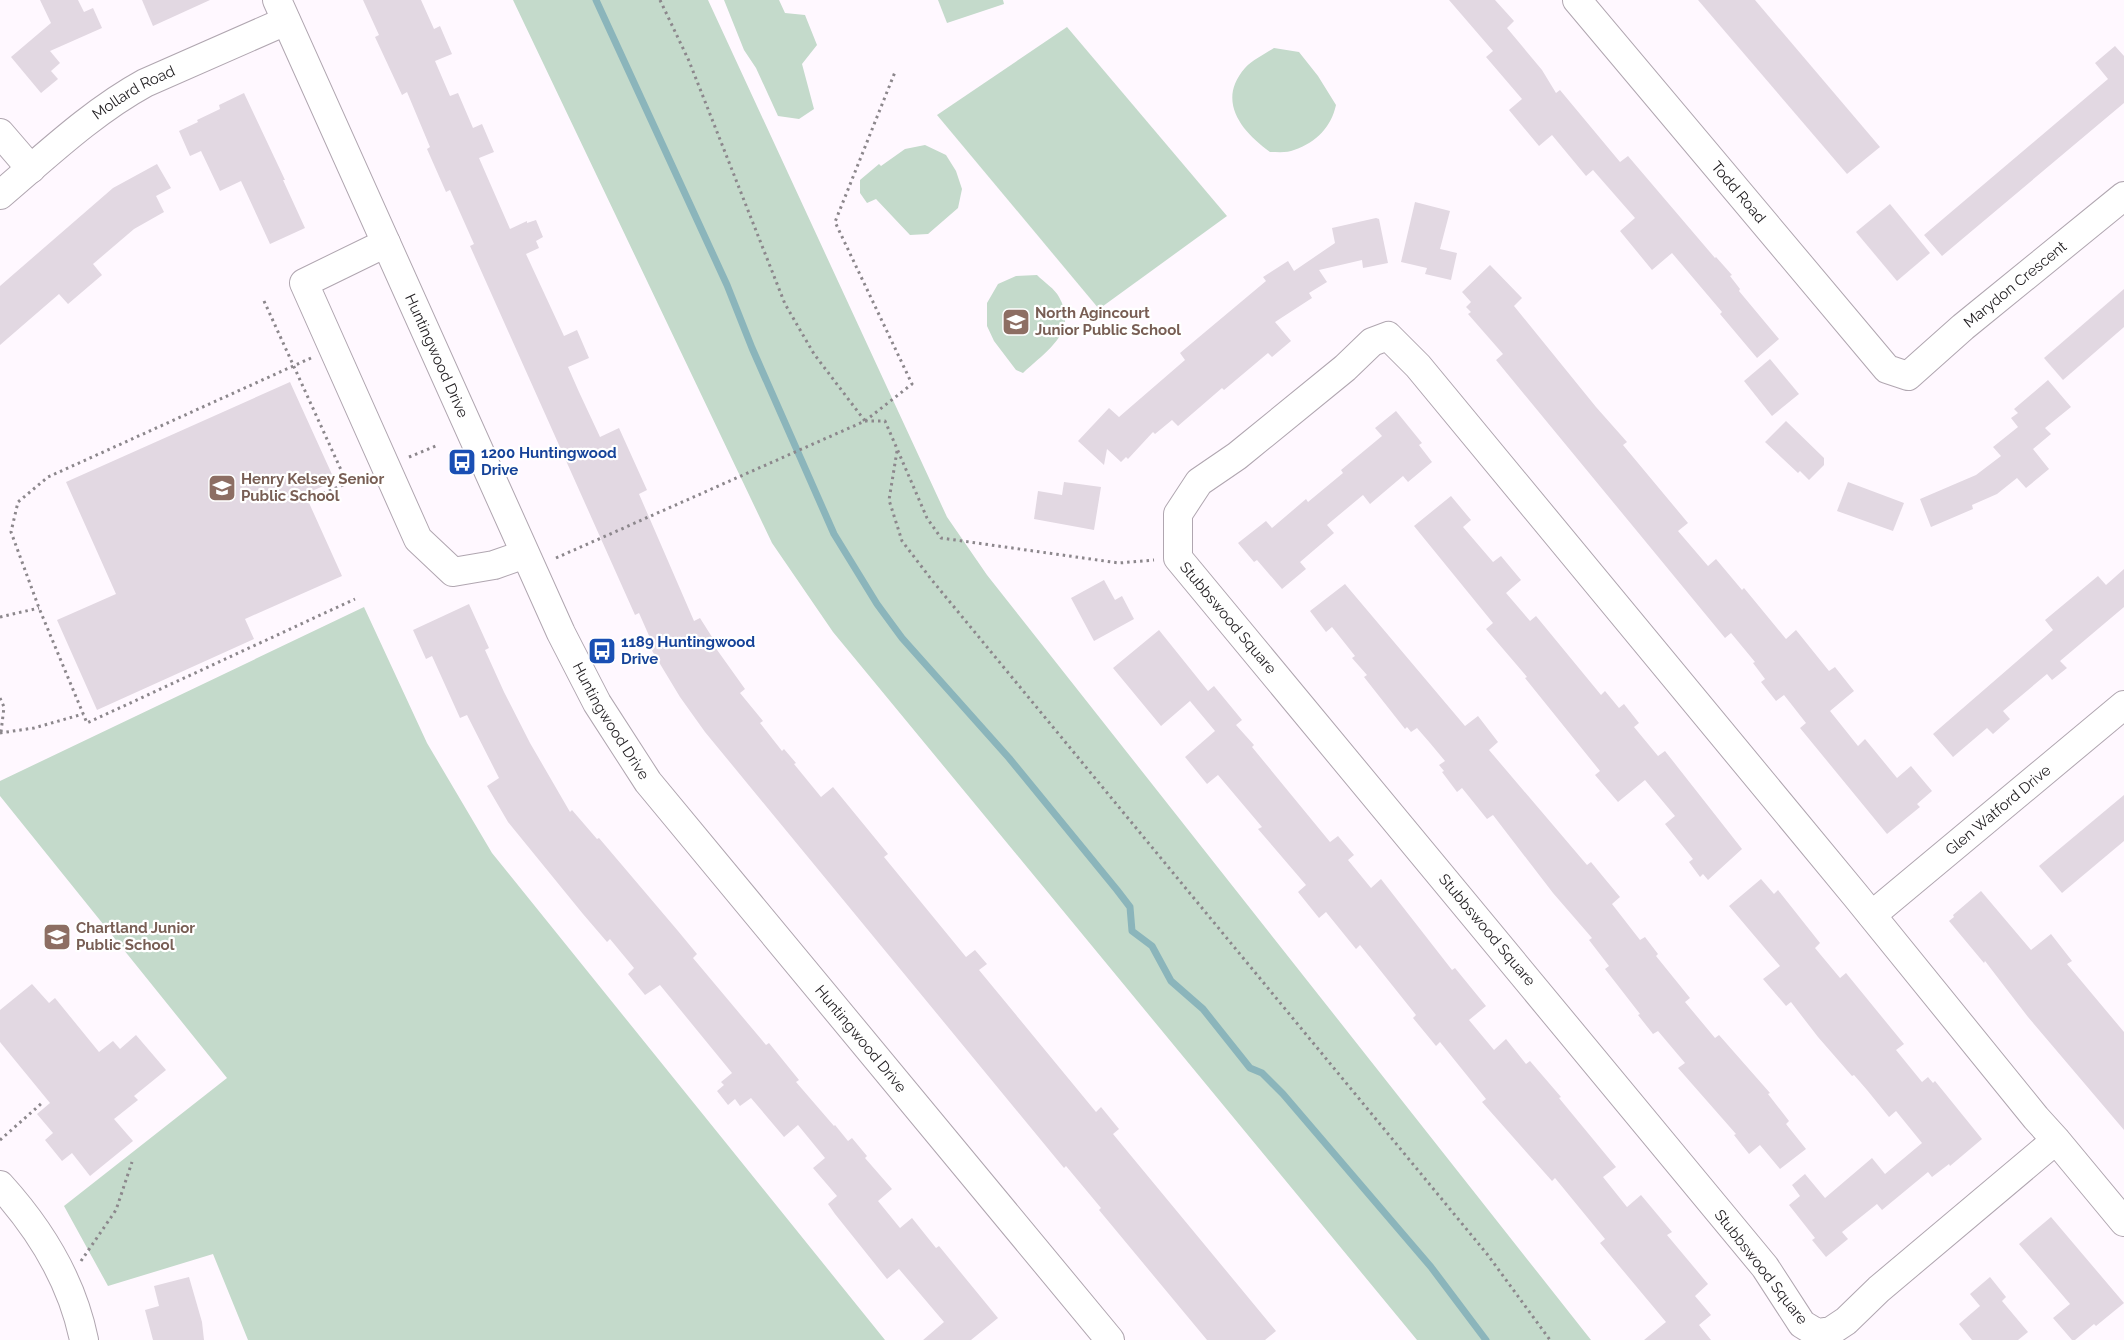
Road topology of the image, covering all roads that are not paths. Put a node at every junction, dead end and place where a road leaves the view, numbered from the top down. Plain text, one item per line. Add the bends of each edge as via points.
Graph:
1 (1577, 0) edge
2 (282, 10) edge
3 (0, 133) edge
4 (31, 169) junction
5 (0, 195) edge
6 (2122, 203) edge
7 (386, 243) junction
8 (1908, 376) joint
9 (525, 554) junction
10 (2124, 704) edge
11 (1872, 915) junction
12 (2056, 1140) junction
13 (0, 1185) edge
14 (2124, 1222) edge
15 (84, 1340) edge
16 (1110, 1340) edge

1 - 8 street, Todd Road via 1887,369
2 - 4 street, Mollard Road via 124,95 96,114
2 - 7 street, Huntingwood Drive
3 - 4 street
4 - 5 street, Mollard Road
6 - 8 street, Marydon Crescent via 1964,327
7 - 9 street, Huntingwood Drive
7 - 9 street via 304,283 418,539 453,572 494,566
9 - 16 street, Huntingwood Drive via 597,703 648,782
10 - 11 street, Glen Watford Drive
11 - 12 street, Stubbswood Square
11 - 12 street, Stubbswood Square via 1418,366 1388,336 1372,342 1237,456 1199,482 1178,514 1178,558 1764,1267 1802,1324 1817,1333 1832,1331 1846,1321 1879,1289
12 - 14 street, Stubbswood Square
13 - 15 street via 45,1242 73,1301

